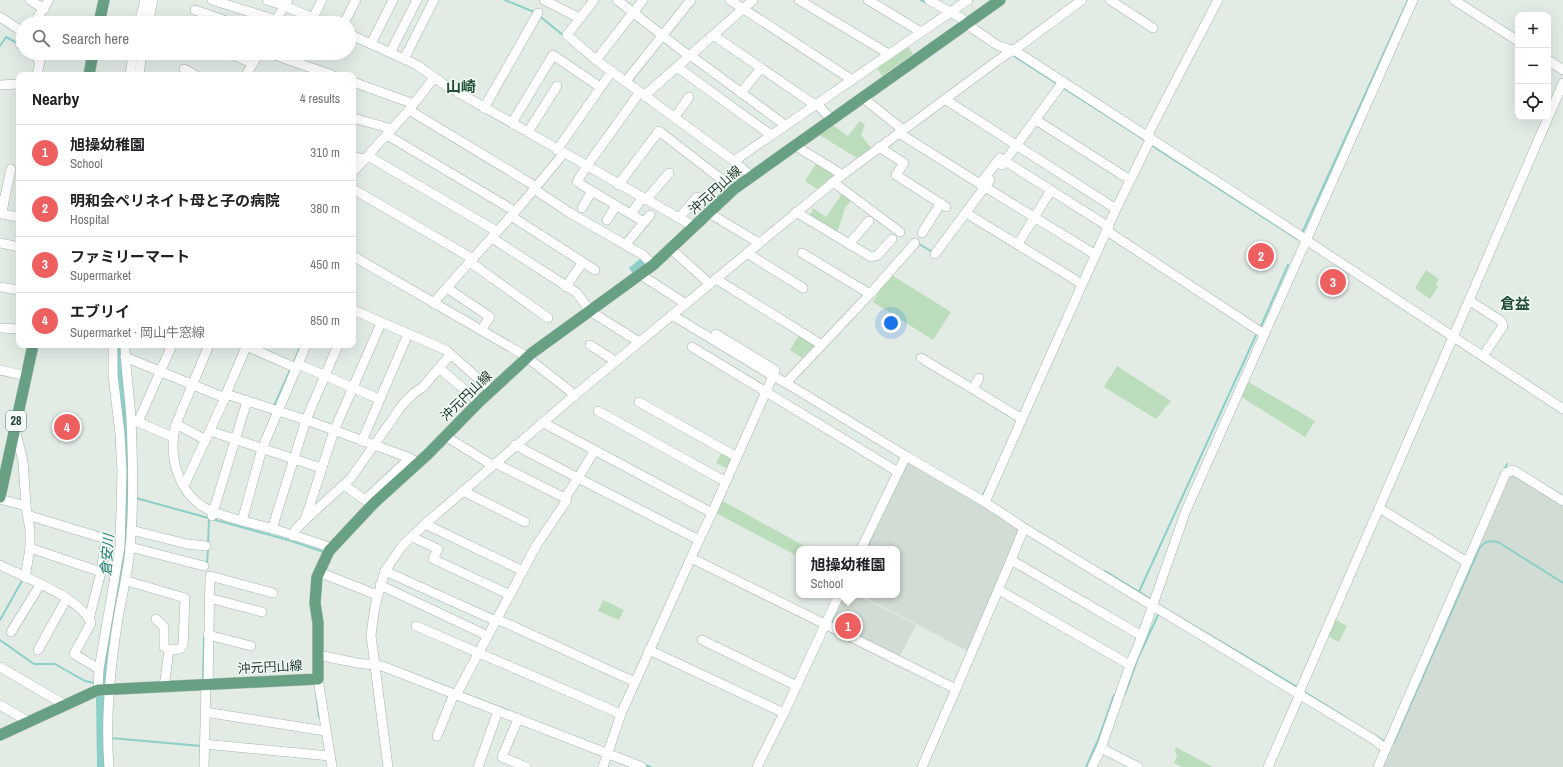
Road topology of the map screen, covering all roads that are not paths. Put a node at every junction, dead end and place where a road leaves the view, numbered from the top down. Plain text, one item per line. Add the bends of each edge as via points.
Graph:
1 (30, 0) edge
2 (49, 0) edge
3 (104, 0) edge
4 (144, 0) edge
5 (153, 0) edge
6 (267, 0) edge
7 (322, 0) edge
8 (356, 0) edge
9 (393, 0) edge
10 (417, 0) edge
11 (434, 0) edge
12 (544, 0) edge
13 (594, 0) edge
14 (618, 0) edge
15 (643, 0) edge
16 (691, 0) edge
17 (730, 0) edge
18 (754, 0) edge
19 (799, 0) edge
20 (868, 0) edge
21 (930, 0) edge
22 (968, 0) edge
23 (1000, 0) edge
24 (1110, 0) edge
25 (1218, 0) edge
26 (1413, 0) edge
27 (1454, 0) edge
28 (1077, 1) edge
29 (216, 2) edge
30 (284, 5) edge
31 (43, 8) junction
32 (743, 8) junction
33 (196, 10) dead end
34 (951, 12) junction
35 (538, 13) dead end
36 (633, 13) junction
37 (38, 16) edge
38 (101, 16) edge
39 (141, 16) edge
40 (150, 16) edge
41 (212, 16) joint
42 (262, 16) edge
43 (277, 16) edge
44 (309, 16) edge
45 (314, 16) edge
46 (348, 16) edge
47 (0, 17) edge
48 (579, 18) junction
49 (966, 24) junction
50 (16, 27) edge
51 (1153, 28) dead end
52 (921, 32) junction
53 (662, 35) junction
54 (713, 35) junction
55 (356, 37) edge
56 (1515, 39) edge
57 (371, 44) junction
58 (1012, 50) junction
59 (390, 53) junction
60 (889, 54) junction
61 (689, 56) junction
62 (404, 59) junction
63 (38, 60) dead end
64 (92, 60) edge
65 (132, 60) edge
66 (141, 60) edge
67 (243, 60) edge
68 (254, 60) edge
69 (289, 60) edge
70 (596, 60) junction
71 (1551, 62) edge
72 (251, 64) junction
73 (677, 67) junction
74 (761, 68) junction
75 (184, 69) dead end
76 (1563, 70) edge
77 (612, 71) junction
78 (38, 72) edge
79 (90, 72) edge
80 (130, 72) edge
81 (139, 72) edge
82 (190, 72) edge
83 (247, 72) edge
84 (323, 72) edge
85 (433, 80) junction
86 (852, 80) junction
87 (626, 81) junction
88 (356, 83) edge
89 (1563, 83) edge
90 (16, 84) edge
91 (1061, 84) junction
92 (0, 85) edge
93 (557, 86) dead end
94 (600, 87) junction
95 (643, 93) junction
96 (741, 93) junction
97 (689, 97) dead end
98 (862, 97) junction
99 (946, 100) junction
100 (818, 106) junction
101 (412, 107) junction
102 (484, 108) junction
103 (675, 117) junction
104 (829, 117) junction
105 (356, 119) edge
106 (1036, 120) junction
107 (512, 123) junction
108 (785, 125) junction
109 (901, 130) junction
110 (390, 132) junction
111 (528, 132) junction
112 (770, 135) junction
113 (1149, 140) junction
114 (1015, 144) junction
115 (794, 145) junction
116 (879, 147) junction
117 (561, 154) junction
118 (356, 157) edge
119 (366, 158) junction
120 (1004, 160) junction
121 (735, 162) junction
122 (585, 168) junction
123 (11, 169) dead end
124 (356, 169) edge
125 (669, 173) dead end
126 (749, 174) junction
127 (840, 174) junction
128 (1128, 179) junction
129 (833, 182) junction
130 (618, 185) junction
131 (732, 186) junction
132 (533, 187) junction
133 (985, 187) junction
134 (1051, 190) junction
135 (356, 191) edge
136 (592, 191) junction
137 (697, 197) dead end
138 (642, 200) junction
139 (2, 201) edge
140 (616, 206) junction
141 (582, 208) dead end
142 (1115, 208) junction
143 (796, 212) junction
144 (511, 213) junction
145 (709, 213) junction
146 (966, 213) junction
147 (1, 214) edge
148 (631, 214) junction
149 (650, 215) dead end
150 (16, 216) edge
151 (679, 218) junction
152 (1034, 218) junction
153 (607, 220) dead end
154 (869, 221) dead end
155 (644, 222) junction
156 (692, 225) junction
157 (1108, 229) junction
158 (900, 232) dead end
159 (492, 233) junction
160 (922, 233) dead end
161 (892, 240) dead end
162 (1306, 240) junction
163 (757, 242) junction
164 (0, 243) edge
165 (915, 243) dead end
166 (626, 244) junction
167 (849, 244) junction
168 (1018, 244) junction
169 (16, 246) edge
170 (671, 249) junction
171 (802, 252) dead end
172 (747, 253) junction
173 (935, 254) dead end
174 (1094, 254) junction
175 (356, 258) edge
176 (471, 259) junction
177 (582, 263) junction
178 (651, 263) junction
179 (595, 270) dead end
180 (641, 274) junction
181 (711, 282) junction
182 (1080, 283) junction
183 (0, 287) edge
184 (566, 287) junction
185 (447, 288) junction
186 (803, 288) dead end
187 (16, 290) edge
188 (868, 293) junction
189 (1470, 301) junction
190 (433, 302) junction
191 (685, 303) junction
192 (588, 309) junction
193 (356, 311) edge
194 (675, 313) junction
195 (548, 318) dead end
196 (381, 323) junction
197 (0, 328) edge
198 (16, 329) edge
199 (481, 330) junction
200 (408, 334) junction
201 (1264, 334) junction
202 (1453, 339) junction
203 (638, 340) junction
204 (820, 344) junction
205 (590, 345) dead end
206 (692, 347) dead end
207 (32, 348) edge
208 (113, 348) edge
209 (125, 348) edge
210 (168, 348) edge
211 (208, 348) edge
212 (245, 348) edge
213 (253, 348) edge
214 (304, 348) edge
215 (337, 348) edge
216 (450, 355) junction
217 (1483, 356) junction
218 (125, 357) junction
219 (525, 357) junction
220 (921, 358) dead end
221 (615, 360) junction
222 (294, 366) junction
223 (0, 370) edge
224 (440, 370) junction
225 (160, 371) junction
226 (26, 376) junction
227 (325, 376) junction
228 (773, 376) junction
229 (979, 378) dead end
230 (786, 383) junction
231 (192, 384) junction
232 (352, 388) junction
233 (490, 389) junction
234 (973, 389) junction
235 (767, 393) junction
236 (574, 394) junction
237 (225, 396) junction
238 (379, 399) junction
239 (477, 401) junction
240 (639, 402) dead end
241 (247, 403) junction
242 (1563, 408) edge
243 (274, 409) junction
244 (598, 411) dead end
245 (1020, 418) junction
246 (306, 420) junction
247 (134, 421) junction
248 (542, 422) junction
249 (176, 424) junction
250 (15, 428) junction
251 (210, 431) junction
252 (334, 431) junction
253 (445, 436) junction
254 (173, 438) junction
255 (233, 439) junction
256 (206, 440) junction
257 (362, 441) junction
258 (373, 445) junction
259 (516, 445) junction
260 (262, 449) junction
261 (595, 450) junction
262 (906, 456) junction
263 (737, 457) junction
264 (293, 460) junction
265 (413, 460) junction
266 (494, 464) junction
267 (321, 468) junction
268 (898, 472) junction
269 (578, 478) junction
270 (127, 482) junction
271 (726, 482) junction
272 (344, 485) junction
273 (184, 486) junction
274 (463, 491) junction
275 (0, 498) edge
276 (565, 498) junction
277 (985, 502) junction
278 (1563, 502) edge
279 (25, 508) junction
280 (1379, 508) junction
281 (712, 513) junction
282 (212, 514) junction
283 (305, 520) junction
284 (242, 521) junction
285 (525, 522) dead end
286 (425, 524) junction
287 (1024, 528) junction
288 (272, 529) junction
289 (133, 530) junction
290 (293, 536) junction
291 (412, 537) junction
292 (699, 540) junction
293 (206, 546) dead end
294 (862, 546) edge
295 (30, 548) junction
296 (132, 548) junction
297 (332, 548) junction
298 (690, 558) junction
299 (1011, 560) junction
300 (1467, 562) junction
301 (0, 565) edge
302 (204, 566) dead end
303 (385, 571) junction
304 (523, 571) junction
305 (101, 572) junction
306 (319, 572) junction
307 (24, 577) junction
308 (129, 581) junction
309 (40, 585) junction
310 (380, 585) junction
311 (999, 590) junction
312 (273, 593) dead end
313 (376, 594) junction
314 (510, 595) junction
315 (67, 598) junction
316 (210, 598) junction
317 (838, 598) edge
318 (1154, 605) junction
319 (262, 612) dead end
320 (156, 619) dead end
321 (496, 620) junction
322 (90, 621) junction
323 (828, 625) junction
324 (416, 626) dead end
325 (106, 630) junction
326 (11, 632) dead end
327 (208, 635) junction
328 (488, 636) junction
329 (1142, 636) junction
330 (702, 640) dead end
331 (251, 646) dead end
332 (38, 650) dead end
333 (169, 650) junction
334 (649, 650) junction
335 (478, 654) junction
336 (318, 655) junction
337 (374, 664) junction
338 (1130, 665) junction
339 (0, 666) edge
340 (99, 669) junction
341 (318, 679) junction
342 (635, 682) junction
343 (207, 685) junction
344 (797, 686) junction
345 (164, 687) junction
346 (954, 688) junction
347 (103, 690) junction
348 (1300, 692) junction
349 (457, 693) junction
350 (0, 705) edge
351 (65, 705) junction
352 (498, 711) junction
353 (205, 712) junction
354 (784, 713) junction
355 (621, 714) junction
356 (518, 719) junction
357 (29, 722) junction
358 (323, 731) junction
359 (0, 735) edge
360 (437, 736) dead end
361 (204, 744) junction
362 (1387, 745) junction
363 (1101, 748) junction
364 (607, 753) junction
365 (327, 756) junction
366 (109, 767) edge
367 (204, 767) edge
368 (332, 767) edge
369 (388, 767) edge
370 (478, 767) edge
371 (526, 767) edge
372 (603, 767) edge
373 (642, 767) edge
374 (757, 767) edge
375 (922, 767) edge
376 (1092, 767) edge
377 (1138, 767) edge
378 (1268, 767) edge
379 (1378, 767) edge

1 - 31 street
2 - 31 street
3 - 38 main road
4 - 39 street
5 - 40 street
6 - 30 street
7 - 45 street
8 - 46 street
9 - 57 street
10 - 59 street
11 - 62 street
12 - 48 street
13 - 48 street
14 - 36 street
15 - 36 street
16 - 53 street
17 - 32 street
18 - 32 street
19 - 60 street
20 - 52 street
21 - 34 street
22 - 34 street
23 - 49 main road, 沖元円山線
24 - 51 street
25 - 113 street
26 - 162 street
27 - 56 street
28 - 58 street
29 - 41 street
29 - 42 street
30 - 43 street
30 - 44 street
31 - 37 street
32 - 54 street
32 - 86 street
33 - 41 street
34 - 49 street
34 - 52 street
35 - 102 street
36 - 53 street
36 - 70 street
47 - 50 street
48 - 70 street via 566,35
49 - 58 street via 997,44
49 - 98 main road, 沖元円山線
52 - 60 street
53 - 61 street
53 - 87 street
54 - 61 street
54 - 74 street
55 - 57 street
57 - 59 street
58 - 91 street
58 - 99 street
59 - 62 street
60 - 86 street
61 - 73 street
61 - 96 street
62 - 85 street via 417,65
63 - 78 street via 40,61
64 - 79 main road
65 - 80 street
66 - 81 street
67 - 72 street
68 - 72 street
69 - 84 street
70 - 77 street
71 - 76 street
72 - 83 street
73 - 95 street
73 - 112 street
74 - 96 street
74 - 100 street
75 - 82 street
77 - 87 street
77 - 94 street
85 - 101 street
85 - 102 street
86 - 100 street
87 - 95 street
88 - 101 street
89 - 189 street
90 - 92 street
91 - 106 street
91 - 113 street
93 - 111 street
94 - 107 street via 554,54
94 - 117 street
95 - 103 street
95 - 122 street
96 - 108 street
97 - 103 street
98 - 104 main road, 沖元円山線
98 - 109 street
99 - 109 street
99 - 114 street
100 - 104 street
100 - 108 street
101 - 110 street
101 - 132 street
102 - 107 street
103 - 121 street
104 - 115 main road, 沖元円山線
105 - 110 street
106 - 114 street
106 - 128 street
107 - 111 street
108 - 112 street
109 - 116 street
109 - 120 street via 980,184 1000,158
110 - 119 street
110 - 144 street
111 - 117 street
112 - 121 street
113 - 128 street
113 - 162 street
114 - 120 street
114 - 142 street
115 - 126 main road, 沖元円山線
115 - 127 street
116 - 127 street
116 - 160 street via 904,163 896,175 943,205
117 - 122 street
117 - 132 street
118 - 119 street
119 - 124 street
119 - 159 street
120 - 133 street
120 - 134 street
121 - 126 street
122 - 130 street
122 - 136 street via 577,182
123 - 139 street
125 - 138 street
126 - 131 main road, 沖元円山線
127 - 129 street
128 - 142 street
129 - 143 street
129 - 158 street
130 - 131 street via 659,131
130 - 138 street
131 - 145 main road, 沖元円山線
132 - 144 street
132 - 166 street via 570,213
133 - 146 street
133 - 152 street
134 - 152 street
134 - 157 street
135 - 176 street
136 - 140 street
136 - 141 street
137 - 151 street
138 - 148 street
138 - 151 street
139 - 147 street
140 - 148 street
140 - 153 street
142 - 157 street
143 - 163 street
143 - 167 street
144 - 159 street
144 - 177 street
145 - 156 main road, 沖元円山線
145 - 163 street
146 - 168 street
146 - 173 street
147 - 150 street
148 - 155 street
149 - 155 street
151 - 156 street
152 - 168 street
152 - 174 street
154 - 167 street
155 - 166 street
156 - 170 main road, 沖元円山線
157 - 174 street
157 - 201 street
159 - 176 street
159 - 184 street
161 - 167 street via 878,255 871,257
162 - 201 street
162 - 202 street
163 - 172 street
164 - 169 street
165 - 188 street
166 - 178 street
168 - 182 street
170 - 178 main road, 沖元円山線
170 - 181 street
171 - 188 street
172 - 181 street
172 - 186 street
174 - 182 street
175 - 190 street
176 - 185 street
176 - 195 street
177 - 179 street
177 - 184 street
178 - 180 main road, 沖元円山線
180 - 191 street
180 - 192 main road, 沖元円山線
181 - 191 street
181 - 204 street
182 - 245 street
183 - 187 street
184 - 192 street via 577,293
185 - 190 street
185 - 199 street via 490,317
188 - 204 street
189 - 202 street
189 - 217 street via 1501,321 1503,326
190 - 199 street
191 - 194 street
192 - 203 street
192 - 219 main road, 沖元円山線
193 - 196 street
194 - 203 street
194 - 228 street via 775,370
196 - 200 street
196 - 232 street
197 - 198 street
199 - 219 street
200 - 216 street via 446,350
200 - 238 street
201 - 318 street via 1185,513
202 - 217 street
202 - 280 street
203 - 221 street
204 - 230 street
205 - 221 street
206 - 235 street
207 - 226 main road, 28
208 - 270 street via 113,375
209 - 218 street
210 - 225 street
211 - 231 street
212 - 237 street
213 - 222 street
214 - 222 street
215 - 227 street
216 - 224 street
216 - 233 street
217 - 242 street
218 - 225 street
218 - 247 street
219 - 233 main road, 沖元円山線
219 - 236 street
220 - 234 street
221 - 236 street
222 - 227 street
222 - 243 street
223 - 226 street
224 - 239 street
224 - 258 street via 403,404
225 - 231 street
225 - 247 street
226 - 250 main road, 28
227 - 232 street
227 - 246 street
228 - 230 street
228 - 235 street
229 - 234 street
230 - 262 street
231 - 237 street
231 - 249 street
232 - 238 street
232 - 252 street
233 - 239 main road, 沖元円山線
234 - 245 street
235 - 263 street
235 - 268 street
236 - 248 street
237 - 241 street
237 - 251 street
238 - 257 street
239 - 253 main road, 沖元円山線
240 - 263 street
241 - 243 street
241 - 255 street
243 - 246 street
243 - 260 street
244 - 271 street
245 - 277 street
246 - 252 street
246 - 264 street
247 - 254 street
247 - 270 street
248 - 259 street
248 - 261 street
249 - 254 street
249 - 256 street
250 - 275 main road, 28
250 - 279 street via 23,461
251 - 255 street
251 - 256 street
252 - 257 street
252 - 267 street
253 - 265 main road, 沖元円山線
253 - 266 street
254 - 273 street via 174,463
255 - 260 street
255 - 282 street
256 - 273 street
257 - 258 street
258 - 265 street
258 - 272 street
259 - 266 street
259 - 269 street
260 - 264 street
260 - 284 street
261 - 269 street
261 - 281 street
262 - 268 street
262 - 277 street
263 - 271 street
264 - 267 street
264 - 288 street
265 - 272 street via 365,500
265 - 297 main road, 沖元円山線
266 - 274 street
266 - 276 street
267 - 283 street
268 - 294 street
269 - 276 street
269 - 292 street
270 - 289 street
270 - 325 street via 120,547
271 - 281 street
272 - 283 street
273 - 282 street via 189,494
274 - 285 street
274 - 286 street
275 - 279 street
276 - 304 street via 567,500 536,546
277 - 287 street
278 - 300 street via 1513,470 1506,473
279 - 295 street
279 - 305 street via 106,539
280 - 300 street
280 - 348 street
281 - 292 street
282 - 284 street
283 - 290 street
284 - 288 street
286 - 291 street
286 - 304 street
287 - 299 street
287 - 318 street
288 - 290 street
289 - 293 street via 187,544
289 - 296 street
290 - 297 street
291 - 303 street
291 - 314 street via 438,549 433,559
292 - 298 street
295 - 305 street
295 - 307 street
296 - 302 street
296 - 308 street
297 - 306 main road, 沖元円山線
298 - 323 street
298 - 334 street
299 - 311 street
299 - 329 street
300 - 362 street
301 - 307 street
303 - 310 street
303 - 321 street
304 - 314 street
305 - 322 street
306 - 313 street
306 - 336 main road, 沖元円山線 via 315,603
307 - 309 street
308 - 333 street via 185,598 184,645 180,649
308 - 347 street via 118,617
309 - 315 street
309 - 326 street
310 - 313 street
310 - 328 street
311 - 338 street
311 - 346 street
312 - 316 street via 210,576
313 - 337 street via 372,635
314 - 321 street
315 - 322 street via 80,608
315 - 332 street
316 - 319 street
316 - 327 street
317 - 323 street
318 - 329 street
318 - 348 street
320 - 333 street via 164,627 164,647
321 - 328 street
321 - 342 street
322 - 325 street
322 - 340 street via 74,654
323 - 344 street
323 - 346 street
324 - 335 street
325 - 340 street
327 - 331 street
327 - 343 street
328 - 335 street
329 - 338 street
330 - 344 street
333 - 345 street
334 - 342 street
334 - 354 street
335 - 349 street
335 - 355 street
336 - 337 street
336 - 341 main road, 沖元円山線
337 - 349 street
337 - 369 street
338 - 363 street
339 - 351 street
340 - 347 street
341 - 343 main road, 沖元円山線
341 - 358 street
342 - 355 street
343 - 345 main road, 沖元円山線
343 - 353 street
344 - 354 street
345 - 347 main road, 沖元円山線
346 - 375 street
347 - 351 main road, 沖元円山線
347 - 366 street
348 - 362 street
348 - 378 street
349 - 352 street
349 - 360 street
350 - 357 street
351 - 357 main road, 沖元円山線
352 - 356 street
352 - 370 street
353 - 358 street
353 - 361 street
354 - 374 street
355 - 364 street
356 - 364 street
356 - 371 street via 502,757
357 - 359 main road, 沖元円山線
358 - 365 street
361 - 365 street
361 - 367 street
362 - 379 street
363 - 376 street
363 - 377 street
364 - 372 street
364 - 373 street
365 - 368 street

